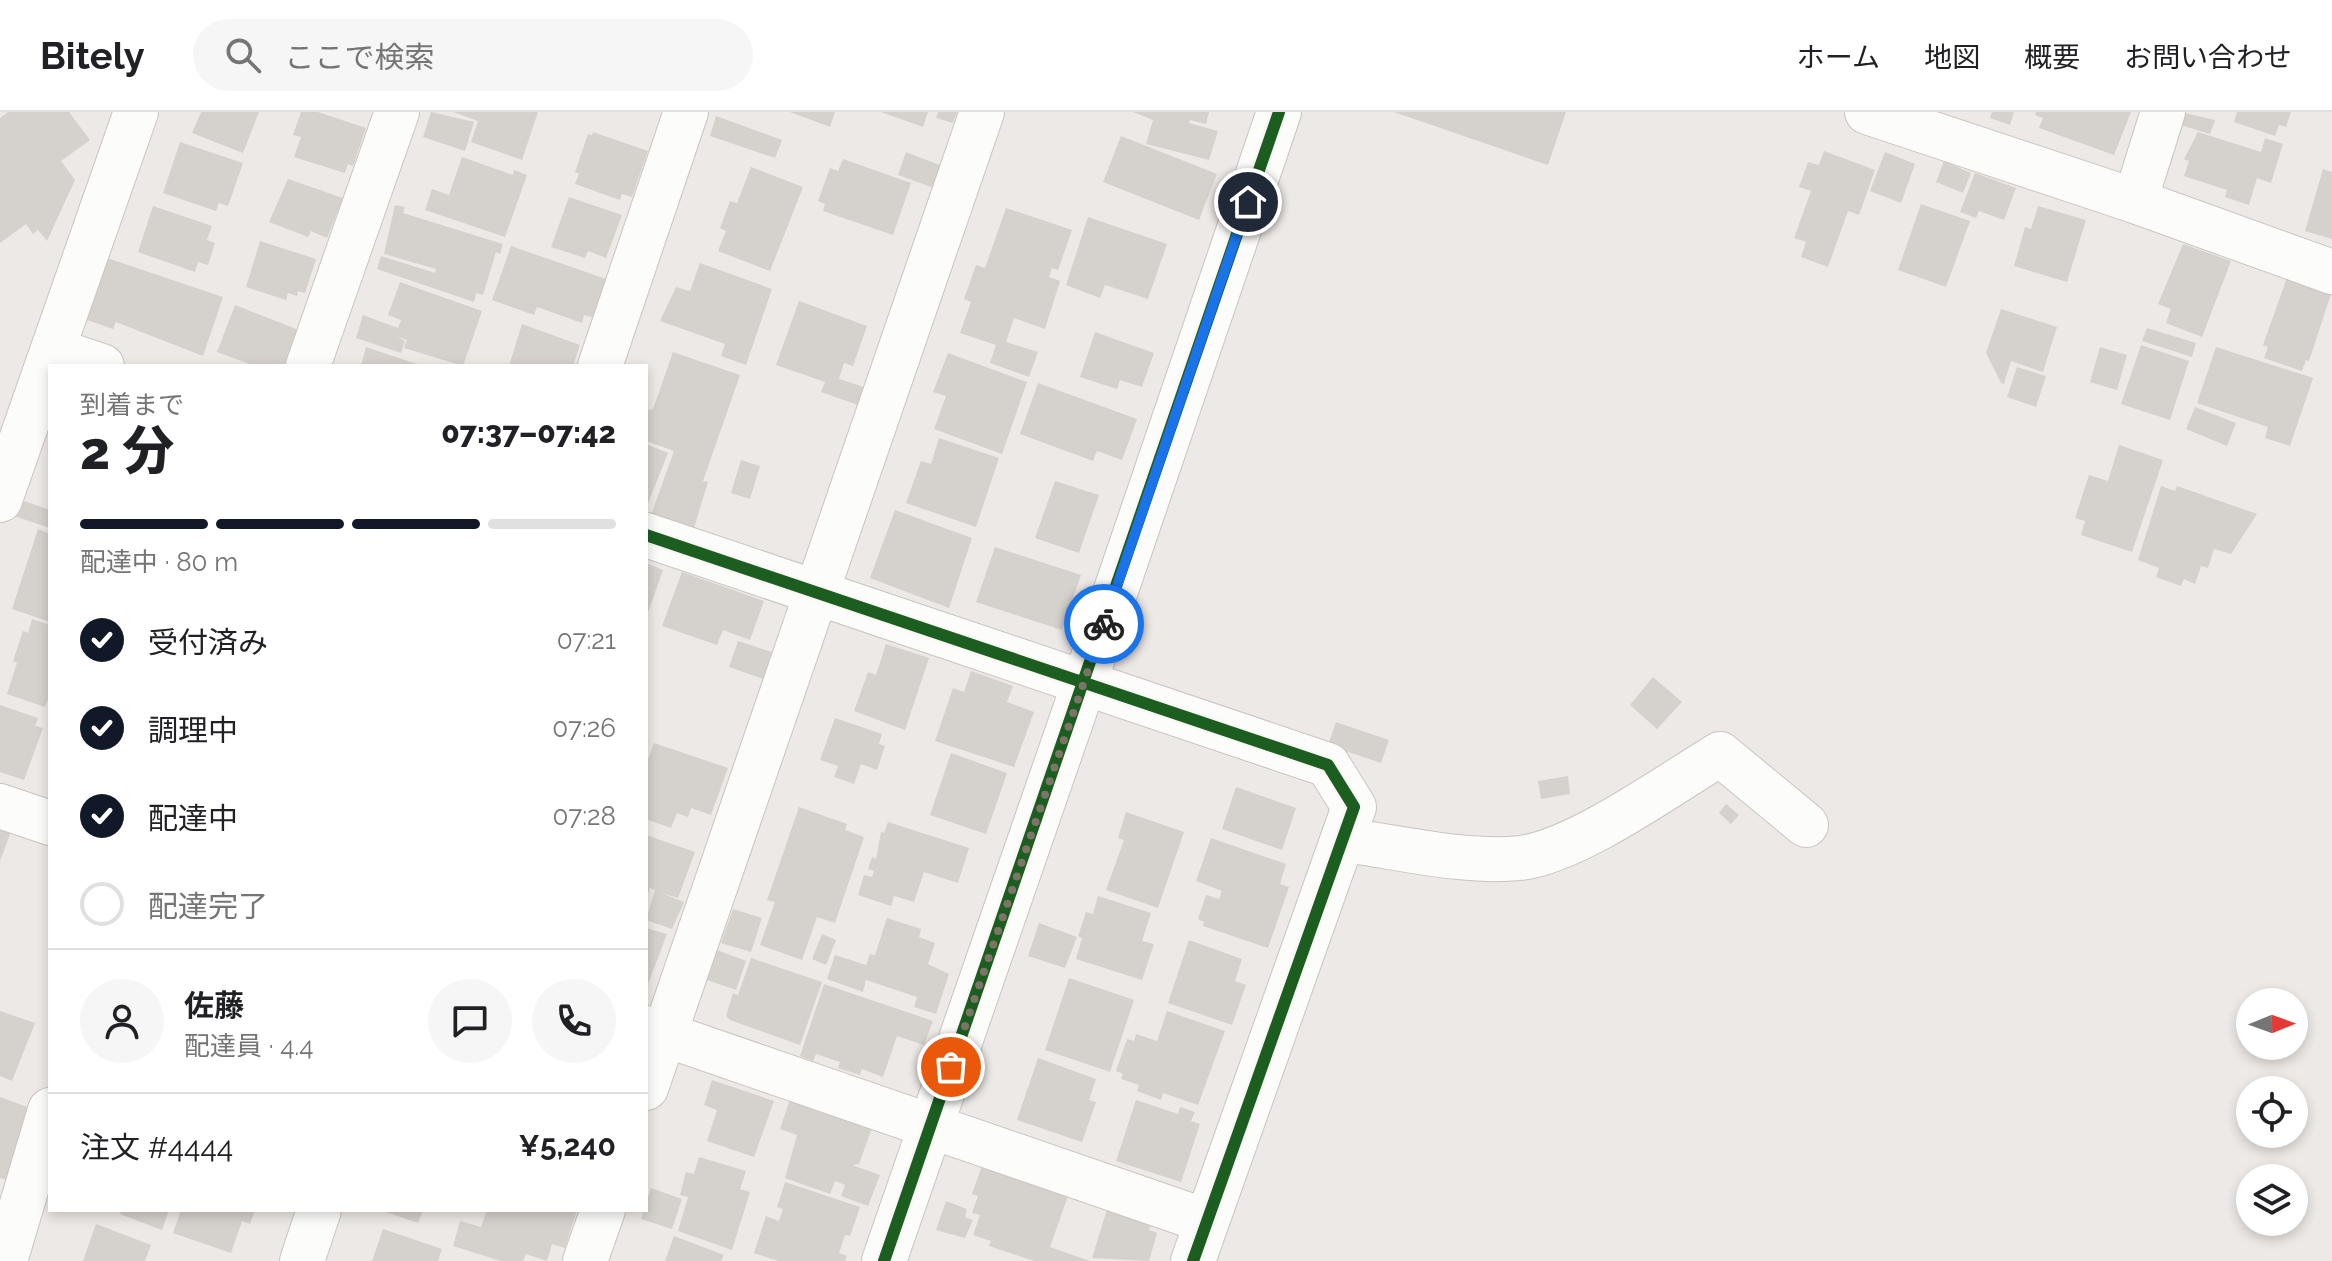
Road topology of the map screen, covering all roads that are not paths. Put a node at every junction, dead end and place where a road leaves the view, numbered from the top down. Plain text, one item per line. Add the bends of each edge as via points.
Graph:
1 (136, 112) edge
2 (397, 112) edge
3 (686, 112) edge
4 (982, 112) edge
5 (1279, 112) edge
6 (2163, 112) edge
7 (1872, 113) edge
8 (2135, 201) junction
9 (2332, 272) edge
10 (54, 350) junction
11 (49, 364) edge
12 (96, 364) edge
13 (309, 364) edge
14 (601, 364) edge
15 (48, 367) edge
16 (0, 500) edge
17 (648, 536) edge
18 (818, 593) junction
19 (1085, 681) junction
20 (0, 806) edge
21 (48, 822) edge
22 (1806, 825) dead end
23 (1344, 840) junction
24 (656, 1031) edge
25 (648, 1077) edge
26 (48, 1117) edge
27 (930, 1126) junction
28 (318, 1212) edge
29 (602, 1212) edge
30 (1200, 1241) edge
31 (5, 1261) edge
32 (302, 1261) edge
33 (585, 1261) edge
34 (884, 1261) edge

1 - 10 street
2 - 13 street
3 - 14 street
4 - 18 street
5 - 19 street
6 - 8 street
7 - 8 street
8 - 9 street
10 - 11 street
10 - 12 street
15 - 16 street
17 - 18 street
18 - 19 street
18 - 24 street
19 - 23 street via 1328,765 1354,807
19 - 27 street
20 - 21 street
22 - 23 street via 1720,754 1563,847 1520,858
23 - 30 street
24 - 25 street
24 - 27 street
26 - 31 street
27 - 30 street
27 - 34 street
28 - 32 street
29 - 33 street

